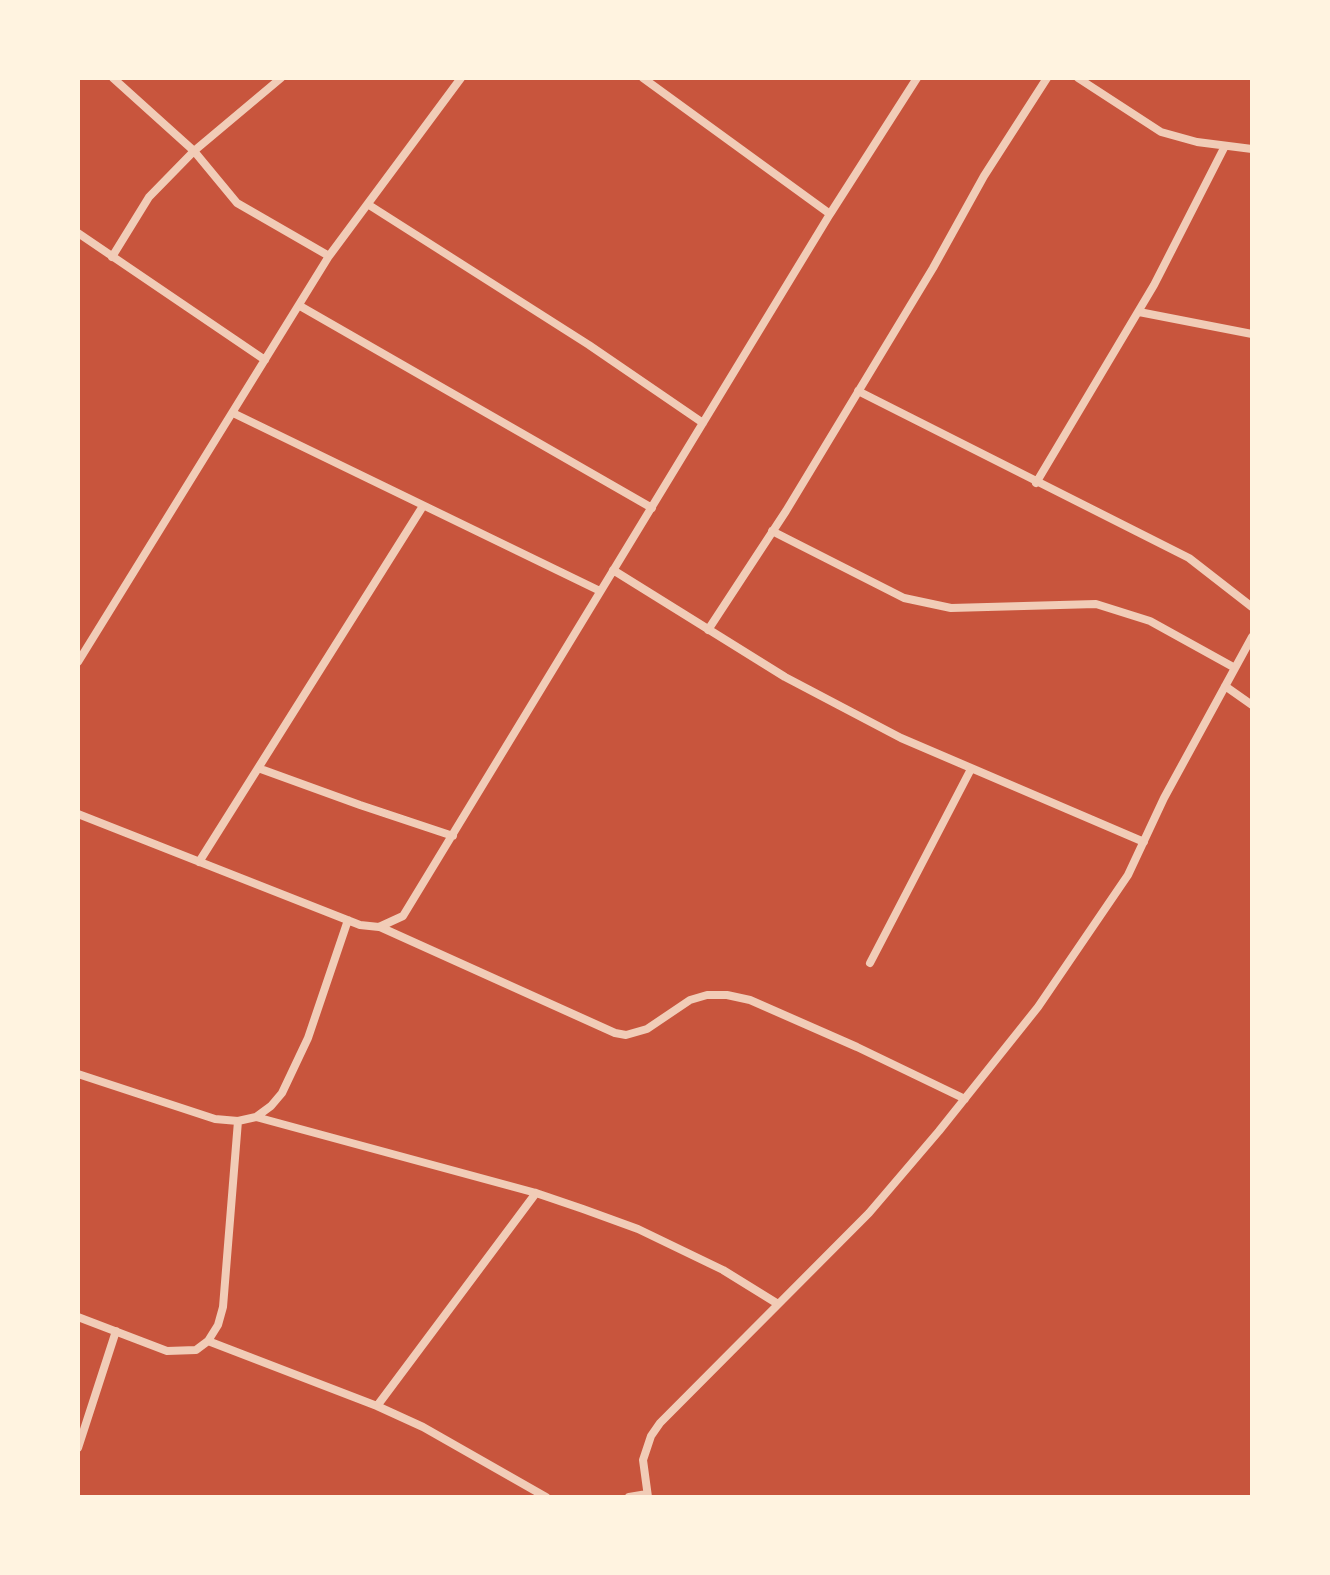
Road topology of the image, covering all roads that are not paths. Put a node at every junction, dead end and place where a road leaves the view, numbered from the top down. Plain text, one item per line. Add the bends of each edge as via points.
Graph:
1 (113, 78) edge
2 (281, 78) edge
3 (461, 78) edge
4 (643, 78) edge
5 (917, 78) edge
6 (1047, 78) edge
7 (1078, 78) edge
8 (1225, 146) junction
9 (1252, 149) edge
10 (194, 151) junction
11 (369, 205) junction
12 (830, 214) junction
13 (78, 233) edge
14 (329, 256) junction
15 (112, 257) junction
16 (300, 306) junction
17 (1139, 312) junction
18 (1252, 334) edge
19 (265, 360) junction
20 (858, 391) junction
21 (233, 413) junction
22 (703, 423) junction
23 (1036, 483) junction
24 (423, 506) junction
25 (652, 508) junction
26 (772, 531) junction
27 (613, 570) junction
28 (600, 591) junction
29 (1252, 607) edge
30 (708, 630) junction
31 (1252, 637) edge
32 (78, 662) edge
33 (1235, 668) junction
34 (1225, 686) junction
35 (1252, 705) edge
36 (258, 768) junction
37 (971, 769) junction
38 (78, 814) edge
39 (453, 836) junction
40 (1144, 842) junction
41 (199, 862) junction
42 (348, 920) junction
43 (379, 927) junction
44 (870, 963) dead end
45 (78, 1074) edge
46 (965, 1099) junction
47 (256, 1117) junction
48 (238, 1121) junction
49 (536, 1193) junction
50 (778, 1304) junction
51 (78, 1317) edge
52 (116, 1331) junction
53 (208, 1341) junction
54 (377, 1406) junction
55 (78, 1448) edge
56 (648, 1495) edge
57 (546, 1497) edge
58 (629, 1497) edge

1 - 10 street
2 - 10 street
3 - 11 street
4 - 12 street
5 - 12 street
6 - 20 street
7 - 8 street via 1161,132
8 - 9 street
8 - 17 street
10 - 14 street via 237,203
10 - 15 street via 149,197
11 - 14 street
11 - 22 street
12 - 22 street
13 - 15 street
14 - 16 street
15 - 19 street
16 - 19 street
16 - 25 street
17 - 18 street
17 - 23 street
19 - 21 street
20 - 23 street
20 - 26 street
21 - 24 street
21 - 32 street
22 - 25 street
23 - 29 street via 1189,558
24 - 28 street
24 - 36 street
25 - 27 street
26 - 30 street
26 - 33 street via 904,598 951,608 1096,604 1150,621
27 - 28 street
27 - 30 street
28 - 39 street
30 - 37 street via 847,710
31 - 33 street
33 - 34 street
34 - 35 street
34 - 40 street
36 - 39 street
36 - 41 street
37 - 40 street
37 - 44 street
38 - 41 street
39 - 43 street via 403,916
40 - 46 street via 1128,875 1038,1007
41 - 42 street
42 - 43 street
42 - 47 street via 308,1038 282,1093
43 - 46 street via 615,1033 647,1029 690,1000 727,995 750,1000
45 - 48 street via 215,1119
46 - 50 street via 869,1213
47 - 48 street
47 - 49 street
48 - 53 street via 223,1307
49 - 50 street via 638,1229
49 - 54 street
50 - 56 street via 651,1436 643,1460
51 - 52 street
52 - 53 street via 167,1351 196,1350
52 - 55 street
53 - 54 street
54 - 57 street
56 - 58 street

